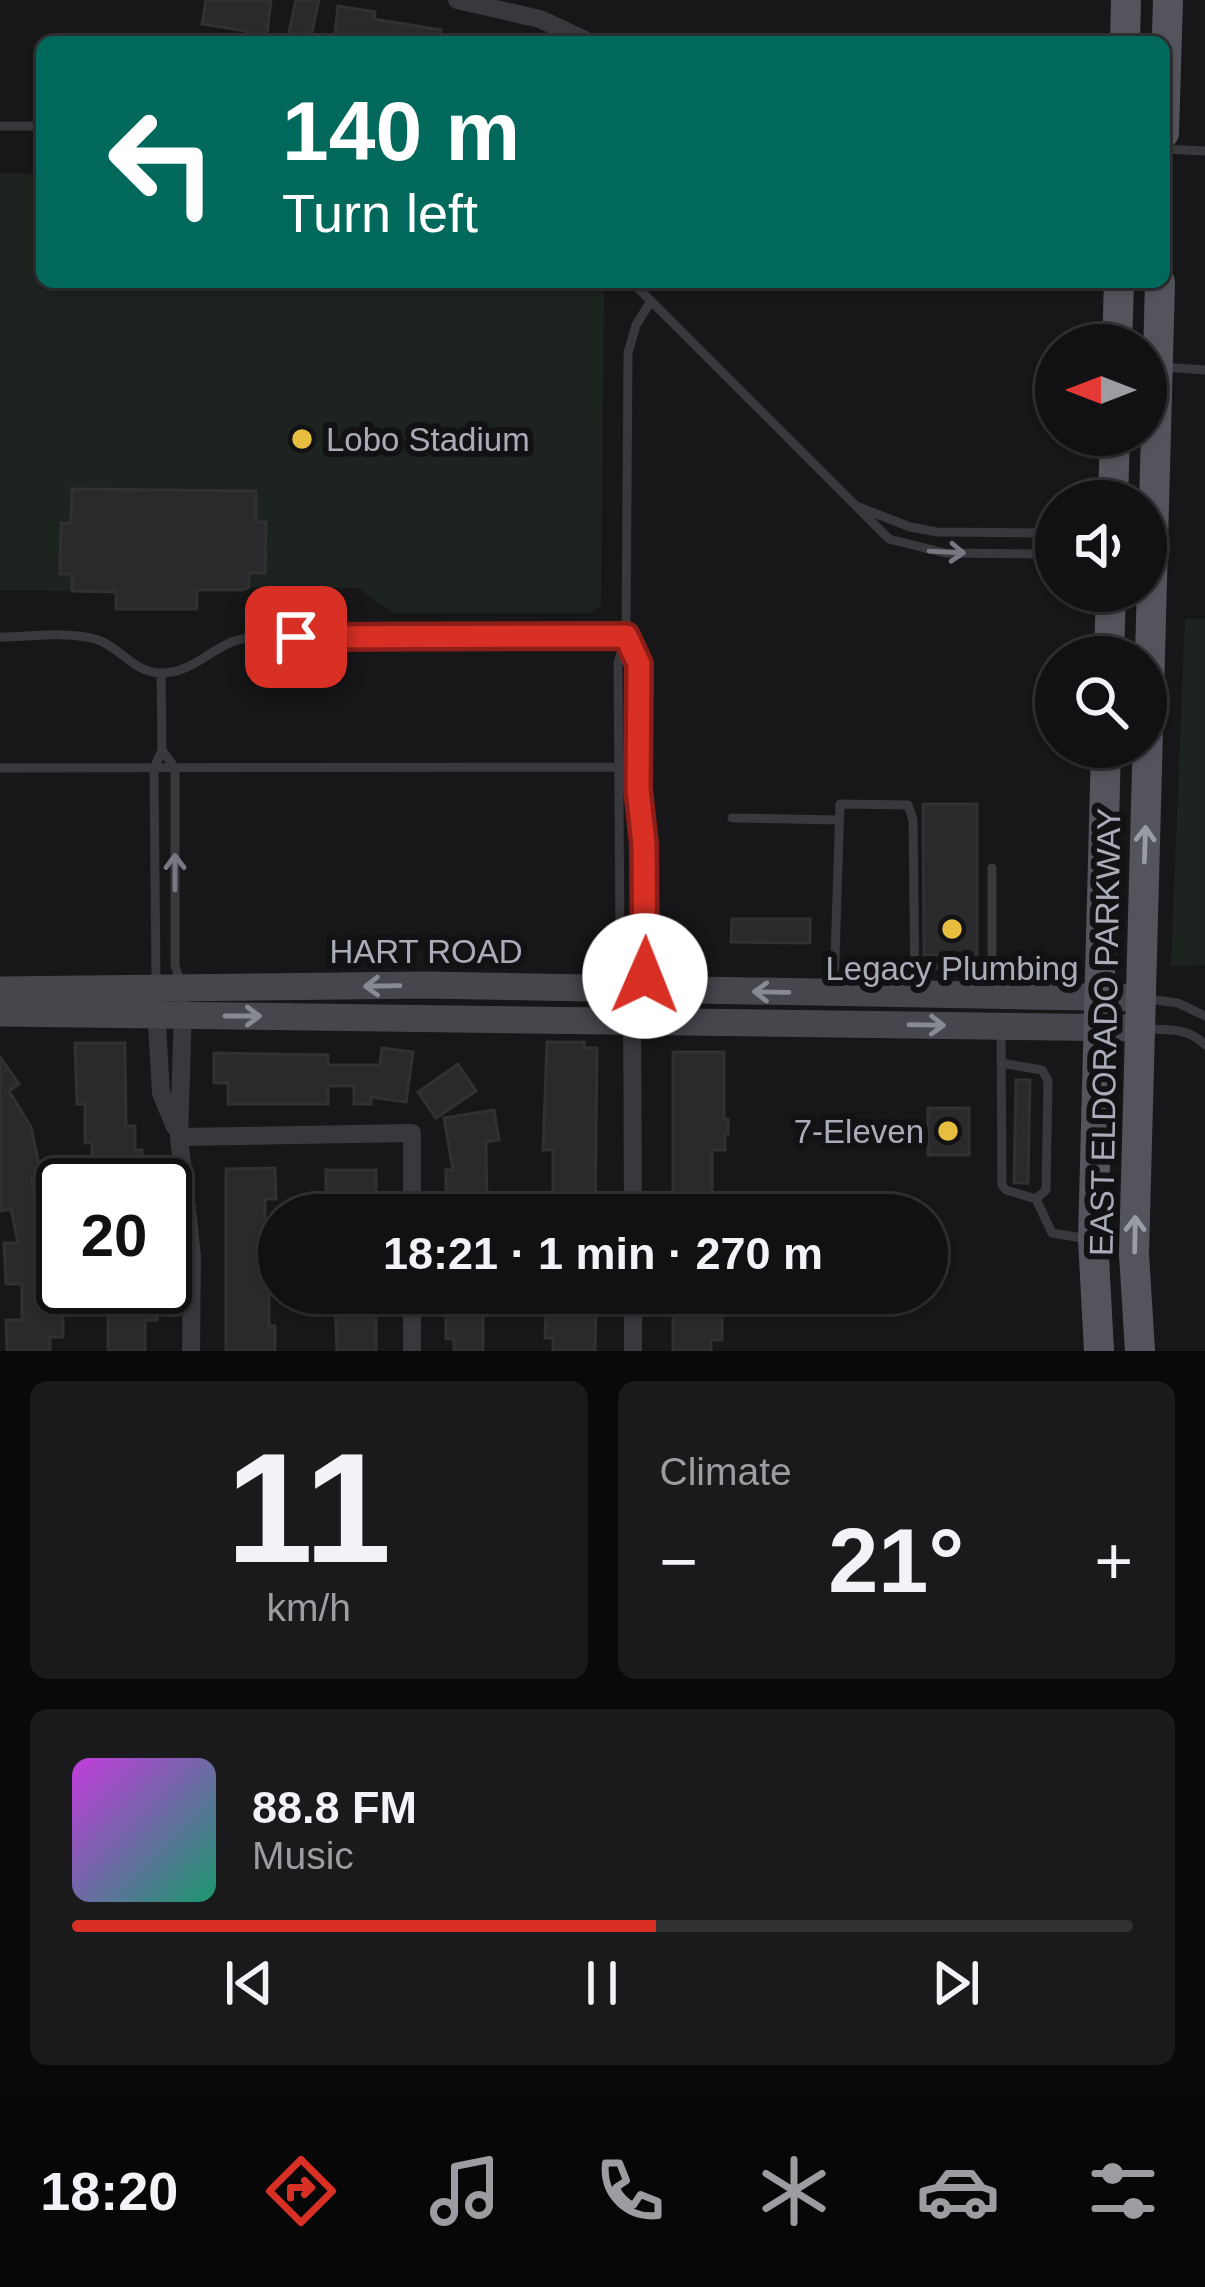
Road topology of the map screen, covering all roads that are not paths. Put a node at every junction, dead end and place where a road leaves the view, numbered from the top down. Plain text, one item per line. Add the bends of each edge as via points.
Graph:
1 (457, 0) edge
2 (1126, 0) edge
3 (1168, 0) edge
4 (580, 36) edge
5 (1125, 36) edge
6 (1167, 36) edge
7 (0, 126) edge
8 (36, 126) edge
9 (1170, 149) edge
10 (1205, 151) edge
11 (638, 288) edge
12 (1119, 288) edge
13 (1160, 288) edge
14 (651, 301) junction
15 (1118, 324) edge
16 (1159, 324) edge
17 (1167, 368) edge
18 (1205, 370) edge
19 (1156, 456) edge
20 (854, 505) junction
21 (1035, 533) edge
22 (1035, 554) edge
23 (626, 636) junction
24 (0, 637) edge
25 (161, 673) junction
26 (163, 750) junction
27 (618, 767) junction
28 (639, 767) junction
29 (0, 768) edge
30 (154, 768) junction
31 (175, 768) junction
32 (1105, 768) edge
33 (731, 818) dead end
34 (839, 820) junction
35 (992, 868) dead end
36 (915, 965) junction
37 (992, 966) junction
38 (0, 990) edge
39 (632, 990) junction
40 (833, 993) junction
41 (915, 994) junction
42 (992, 995) junction
43 (1099, 996) junction
44 (170, 1002) junction
45 (0, 1013) edge
46 (1140, 1013) junction
47 (1205, 1016) edge
48 (633, 1020) junction
49 (833, 1023) junction
50 (1001, 1027) junction
51 (1099, 1029) junction
52 (1205, 1045) edge
53 (1001, 1063) junction
54 (179, 1137) junction
55 (412, 1194) edge
56 (633, 1194) edge
57 (1036, 1199) junction
58 (1093, 1239) junction
59 (412, 1314) edge
60 (633, 1314) edge
61 (191, 1351) edge
62 (412, 1351) edge
63 (633, 1351) edge
64 (1099, 1351) edge
65 (1140, 1351) edge

1 - 4 street
2 - 5 main road
3 - 6 main road
7 - 8 lane
9 - 10 lane
11 - 14 lane
12 - 15 main road
13 - 16 main road, EAST ELDORADO PARKWAY
14 - 20 lane
14 - 23 lane via 628,353
17 - 18 lane
46 -> 19 main road, EAST ELDORADO PARKWAY
20 - 21 lane via 938,532
20 -> 22 lane via 889,539 924,551
23 - 25 lane via 248,638
23 - 27 lane via 618,664
23 - 28 lane via 639,664
24 - 25 lane via 90,638
25 - 26 lane
26 - 30 lane
26 - 31 lane
27 - 28 lane
27 - 31 lane
27 - 39 lane via 621,976
28 - 39 lane via 645,976
29 - 30 lane
30 - 31 lane
30 - 44 lane
44 -> 31 lane
32 - 43 main road, EAST ELDORADO PARKWAY
33 - 34 lane
34 - 36 lane via 840,804 908,805
34 - 40 lane
35 - 37 lane
36 - 37 lane
36 - 41 lane
37 - 42 lane
38 - 44 street, HART ROAD
40 -> 39 street, HART ROAD
39 -> 44 street, HART ROAD via 426,985
39 - 48 street
40 - 41 street, HART ROAD
40 - 49 street
41 - 42 street, HART ROAD
42 - 43 street, HART ROAD
43 - 46 street, HART ROAD
43 - 51 main road, EAST ELDORADO PARKWAY
44 - 45 street, HART ROAD
44 -> 48 street, HART ROAD
44 - 54 street via 161,1093
46 - 47 lane via 1178,1003
46 - 51 street, HART ROAD
46 - 52 lane
65 -> 46 main road, EAST ELDORADO PARKWAY
48 - 49 street, HART ROAD
48 - 56 street
49 -> 50 street, HART ROAD
50 - 51 street, HART ROAD
50 - 53 lane
51 - 58 main road, EAST ELDORADO PARKWAY
53 - 57 lane via 1002,1185
53 - 57 lane via 1042,1070 1048,1081 1046,1190
54 - 55 street via 412,1133
54 - 61 street via 192,1256
57 - 58 lane via 1052,1233
58 - 64 main road, EAST ELDORADO PARKWAY
59 - 62 street
60 - 63 street

